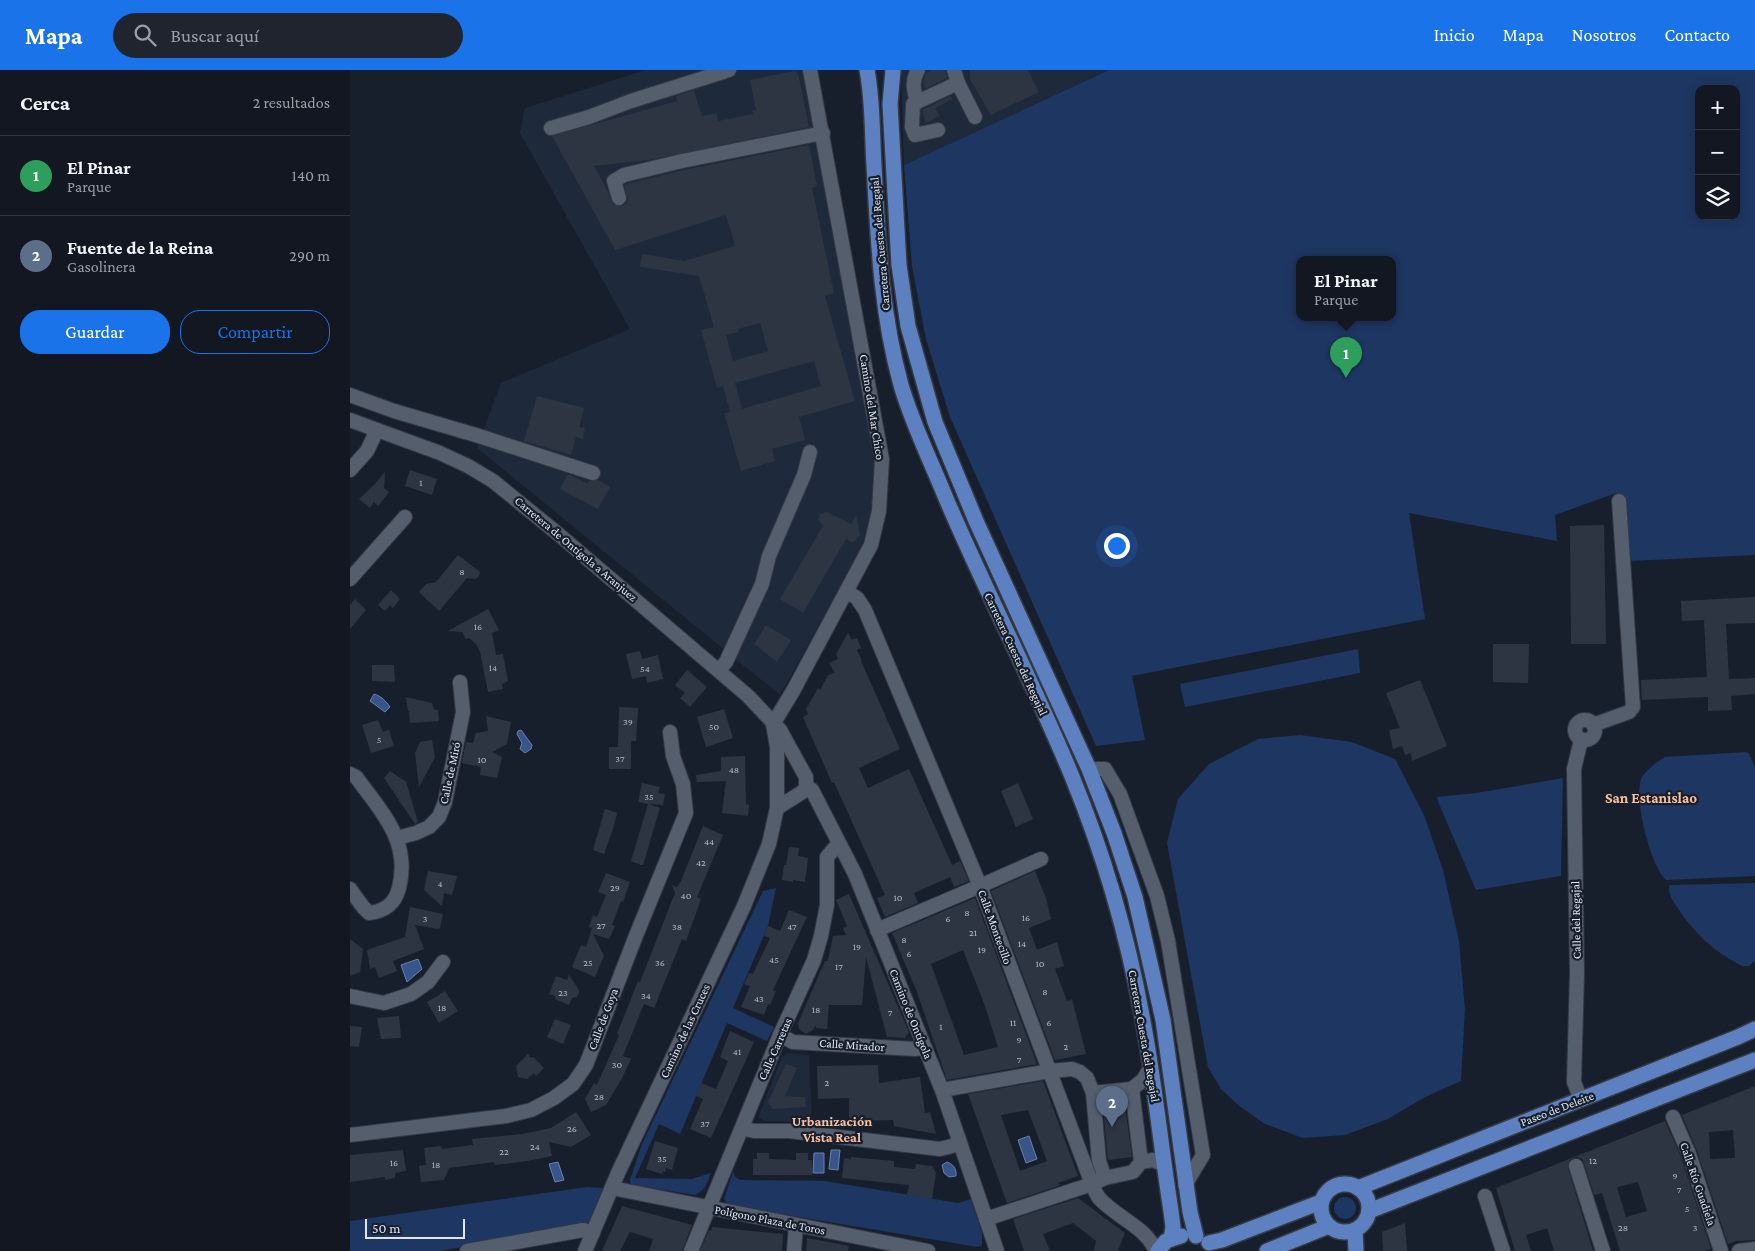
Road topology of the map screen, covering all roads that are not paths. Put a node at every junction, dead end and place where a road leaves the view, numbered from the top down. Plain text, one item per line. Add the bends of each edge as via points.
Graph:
1 (729, 70) edge
2 (810, 70) edge
3 (867, 70) edge
4 (893, 70) edge
5 (918, 70) edge
6 (956, 77) edge
7 (917, 102) junction
8 (975, 117) dead end
9 (551, 128) dead end
10 (938, 130) dead end
11 (823, 134) junction
12 (619, 198) dead end
13 (350, 395) edge
14 (350, 420) edge
15 (377, 430) junction
16 (810, 452) dead end
17 (350, 470) edge
18 (593, 473) dead end
19 (1619, 501) dead end
20 (405, 517) dead end
21 (350, 579) edge
22 (847, 592) junction
23 (719, 670) junction
24 (460, 682) dead end
25 (773, 724) junction
26 (670, 732) dead end
27 (1089, 769) junction
28 (803, 772) junction
29 (350, 774) edge
30 (777, 782) junction
31 (806, 786) junction
32 (795, 797) junction
33 (777, 808) junction
34 (397, 838) junction
35 (838, 844) junction
36 (1041, 859) dead end
37 (980, 886) junction
38 (350, 889) edge
39 (877, 930) junction
40 (443, 962) dead end
41 (350, 996) edge
42 (1755, 1029) edge
43 (780, 1035) junction
44 (926, 1048) junction
45 (1755, 1060) edge
46 (1151, 1067) junction
47 (1050, 1071) junction
48 (1132, 1088) junction
49 (942, 1090) junction
50 (1093, 1093) junction
51 (1580, 1100) junction
52 (1673, 1117) dead end
53 (742, 1128) junction
54 (350, 1135) edge
55 (960, 1144) junction
56 (1141, 1162) junction
57 (1164, 1165) junction
58 (1576, 1166) dead end
59 (1105, 1178) junction
60 (1092, 1184) junction
61 (1186, 1185) junction
62 (612, 1188) junction
63 (1358, 1188) junction
64 (1485, 1196) dead end
65 (1321, 1202) junction
66 (709, 1208) junction
67 (1369, 1211) junction
68 (986, 1218) junction
69 (796, 1225) junction
70 (1329, 1226) junction
71 (1355, 1230) junction
72 (593, 1233) junction
73 (1171, 1238) junction
74 (1206, 1243) edge
75 (1755, 1249) edge
76 (467, 1251) edge
77 (586, 1251) edge
78 (691, 1251) edge
79 (794, 1251) edge
80 (928, 1251) edge
81 (997, 1251) edge
82 (1157, 1251) edge
83 (1267, 1251) edge
84 (1356, 1251) edge
85 (1503, 1251) edge
86 (1603, 1251) edge
87 (1721, 1251) edge
88 (1739, 1251) edge

1 - 9 street
2 - 11 street, Camino del Mar Chico
3 - 46 main road, Carretera Cuesta del Regajal via 879,268 888,329 902,386 959,530 1071,774 1096,840 1133,969
4 - 27 main road, Carretera Cuesta del Regajal via 890,104 899,265 908,326 922,380 935,422 976,521
5 - 7 street via 913,88
6 - 7 street
6 - 8 street
7 - 10 street via 913,104 914,135
11 - 12 street via 682,160 624,176 614,181
11 - 22 street, Camino del Mar Chico via 882,459 879,511 871,545
13 - 18 street
14 - 15 street, Carretera de Ontígola a Aranjuez
15 - 17 street via 367,451
15 - 23 street, Carretera de Ontígola a Aranjuez via 440,453 493,481
16 - 23 street via 804,475 769,556 762,584 726,662
19 - 51 street, Calle del Regajal via 1633,707 1629,712 1594,725 1593,737 1581,740 1574,769 1577,973 1574,1082
20 - 21 street
22 - 25 street, Camino del Mar Chico
22 - 37 street, Calle Montecillo via 857,598 865,610
23 - 25 street, Carretera de Ontígola a Aranjuez
24 - 34 street, Calle de Miró via 463,712 442,810 429,827
25 - 28 street, Carretera de Ontígola a Aranjuez via 780,730
25 - 30 street
26 - 54 street, Calle de Goya via 673,756 683,784 686,812 586,1065 572,1084 531,1110 506,1116
27 - 61 main road, Carretera Cuesta del Regajal via 1135,897 1151,965 1169,1056
27 - 61 street via 1105,769 1120,794 1157,896 1168,941 1203,1156
28 - 30 street via 794,767 783,769
28 - 31 street
29 - 34 street via 356,777
30 - 32 street via 784,796
30 - 33 street, Camino de las Cruces
31 - 32 street
31 - 35 street, Camino de Ontígola via 812,790
32 - 33 street
33 - 62 street, Camino de las Cruces via 769,844 744,906
34 - 38 street via 403,861 402,877 398,894 390,906 380,912 369,913
35 - 39 street, Camino de Ontígola via 855,874
35 - 43 street, Calle Carretas via 827,857 827,905 822,936
36 - 37 street
37 - 39 street
37 - 47 street, Calle Montecillo
39 - 44 street, Camino de Ontígola
40 - 41 street via 428,982 411,994 384,1003
42 - 51 main road, Paseo de Deleite
43 - 44 street, Calle Mirador via 793,1042
43 - 53 street, Calle Carretas
44 - 49 street, Camino de Ontígola
45 - 67 main road, Paseo de Deleite
46 - 48 street via 1144,1080
46 - 57 main road, Carretera Cuesta del Regajal
47 - 49 street
47 - 50 street via 1072,1069 1080,1072 1087,1078
47 - 60 street, Calle Montecillo
48 - 50 street
48 - 56 street
49 - 55 street, Camino de Ontígola
50 - 59 street via 1099,1161
51 - 63 main road, Paseo de Deleite
52 - 87 street, Calle Río Guadiela via 1689,1154
53 - 55 street via 940,1149
53 - 66 street, Calle Carretas
55 - 68 street, Camino de Ontígola
56 - 57 street via 1153,1160
56 - 59 street via 1133,1172
57 - 73 main road, Carretera Cuesta del Regajal via 1173,1227
58 - 86 street
59 - 60 street
60 - 68 street
60 - 82 street, Calle Montecillo via 1099,1197 1145,1234
61 - 74 main road, Carretera Cuesta del Regajal via 1192,1224
62 - 66 street, Polígono Plaza de Toros
62 - 72 street, Camino de las Cruces
63 - 65 main road via 1343,1184 1335,1186
63 - 67 main road via 1367,1198
64 - 85 street
65 - 70 main road via 1324,1220
65 - 74 main road via 1222,1240
66 - 69 street, Polígono Plaza de Toros
66 - 78 street, Calle Carretas
67 - 71 main road
68 - 81 street, Camino de Ontígola
69 - 79 street
69 - 80 street, Polígono Plaza de Toros
70 - 71 main road via 1341,1232
70 - 83 main road
71 - 84 main road
72 - 76 street via 583,1230
72 - 77 street, Camino de las Cruces
73 - 74 main road via 1185,1235
73 - 82 main road
75 - 88 street

